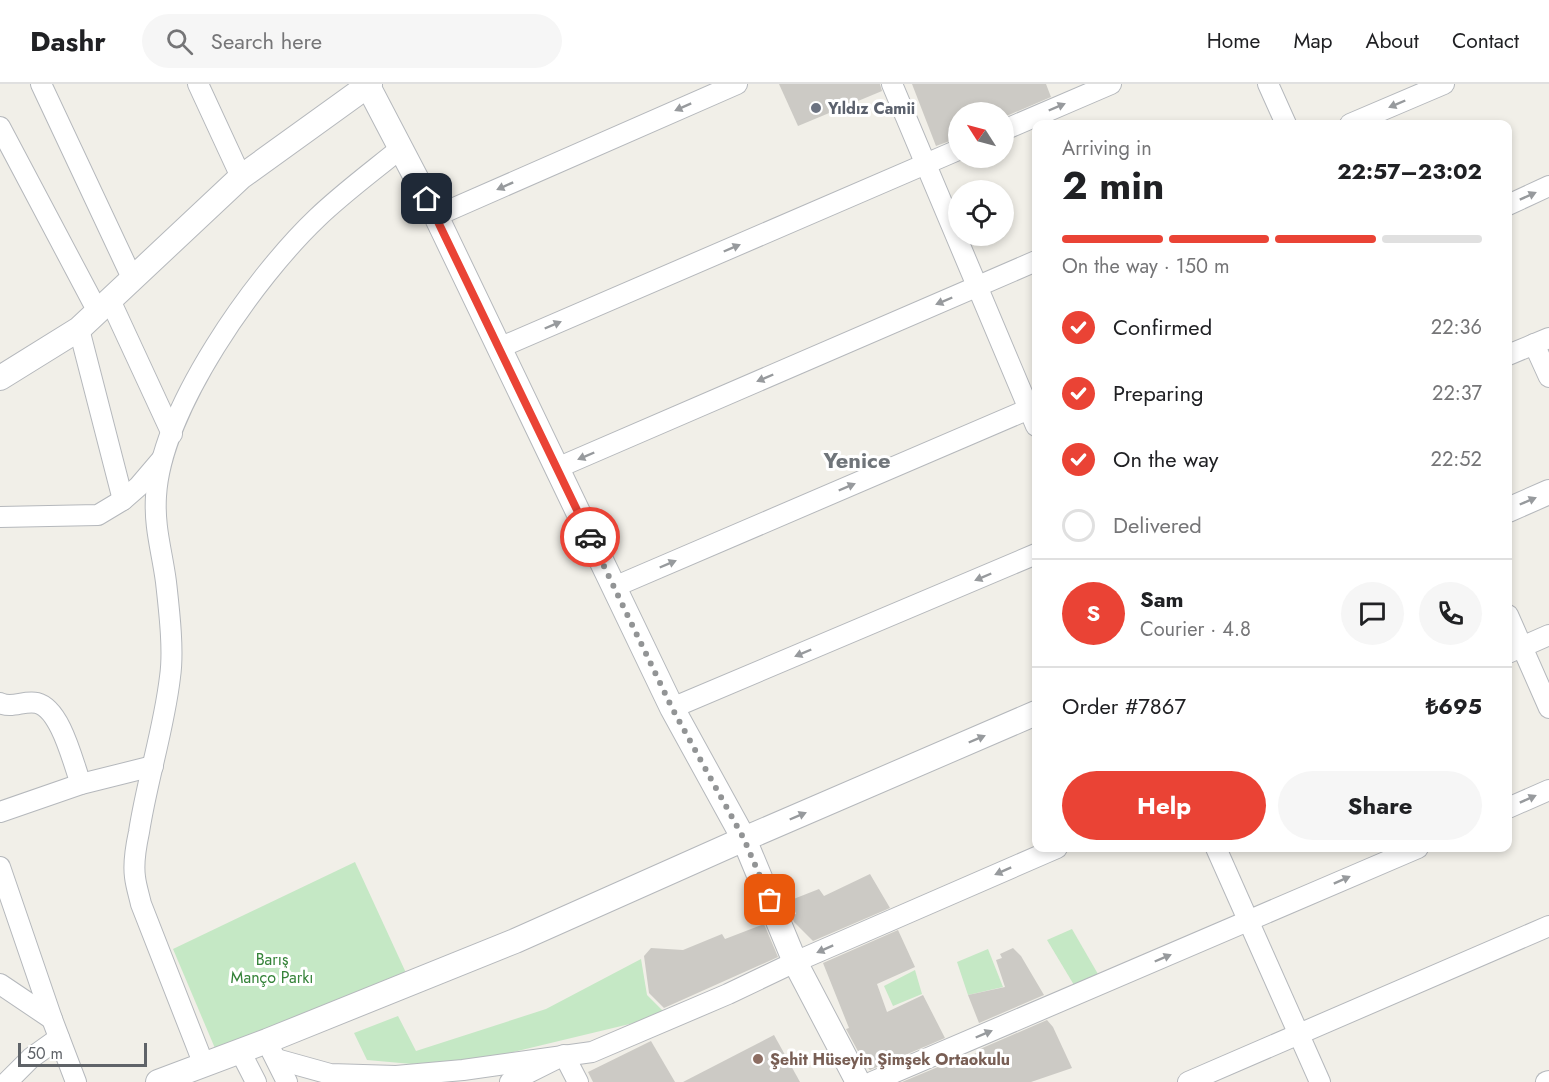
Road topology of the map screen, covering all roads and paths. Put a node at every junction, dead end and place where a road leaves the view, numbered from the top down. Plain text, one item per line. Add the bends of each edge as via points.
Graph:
1 (41, 84) edge
2 (198, 84) edge
3 (368, 84) edge
4 (737, 84) edge
5 (892, 84) edge
6 (1111, 84) edge
7 (1268, 84) edge
8 (1444, 84) edge
9 (1284, 120) edge
10 (1359, 120) edge
11 (1014, 126) edge
12 (0, 127) edge
13 (401, 148) junction
14 (948, 154) edge
15 (926, 164) junction
16 (241, 177) junction
17 (1549, 186) edge
18 (1512, 203) edge
19 (436, 216) junction
20 (1032, 263) edge
21 (133, 280) junction
22 (978, 286) junction
23 (104, 306) junction
24 (79, 329) junction
25 (1542, 341) edge
26 (499, 348) junction
27 (1512, 353) edge
28 (1549, 377) edge
29 (0, 378) edge
30 (1032, 409) edge
31 (1032, 415) edge
32 (172, 434) junction
33 (164, 457) junction
34 (557, 468) junction
35 (1549, 492) edge
36 (123, 500) junction
37 (1512, 508) edge
38 (0, 517) edge
39 (1032, 556) edge
40 (614, 587) junction
41 (1549, 634) edge
42 (1514, 650) edge
43 (0, 703) edge
44 (672, 708) junction
45 (1549, 708) edge
46 (1032, 715) edge
47 (153, 766) junction
48 (81, 784) junction
49 (1549, 790) edge
50 (1512, 806) edge
51 (0, 812) edge
52 (744, 839) junction
53 (1048, 852) edge
54 (1218, 852) edge
55 (1409, 852) edge
56 (0, 867) edge
57 (1249, 921) junction
58 (1549, 926) edge
59 (795, 962) junction
60 (3, 989) edge
61 (52, 1019) junction
62 (1299, 1034) junction
63 (59, 1038) junction
64 (271, 1050) junction
65 (240, 1051) junction
66 (564, 1055) junction
67 (204, 1065) junction
68 (170, 1080) edge
69 (7, 1082) edge
70 (76, 1082) edge
71 (256, 1082) edge
72 (287, 1082) edge
73 (510, 1082) edge
74 (578, 1082) edge
75 (858, 1082) edge
76 (872, 1082) edge
77 (1188, 1082) edge
78 (1320, 1082) edge

1 - 21 street
2 - 16 street
3 - 13 street
3 - 16 street
4 -> 19 street
5 - 15 street
11 -> 6 street
7 - 9 street
8 -> 10 street
12 - 23 street
13 - 19 street
13 - 32 street via 317,218 271,267 198,375
14 - 15 street
15 - 22 street
26 -> 15 street
16 - 21 street
18 -> 17 street
19 - 26 street
20 - 22 street
21 - 23 street
22 - 30 street
22 -> 34 street
23 - 24 street
23 - 32 street
24 - 29 street
24 - 36 street
25 - 27 street
25 - 28 street
26 - 34 street
40 -> 31 street
32 - 33 street
33 - 36 street
33 - 47 street via 156,493 155,523 166,581 171,668
34 - 40 street
37 -> 35 street
36 - 38 street via 98,515
39 -> 44 street
40 - 44 street
41 - 42 street
42 - 45 street
43 - 48 street via 7,707 39,703 50,712 62,728
44 - 52 street
52 -> 46 street
47 - 48 street
47 - 67 street via 141,814 135,876 141,904
48 - 51 street
50 -> 49 street
52 - 59 street
52 - 64 street
53 -> 59 street
54 - 57 street
57 -> 55 street
56 - 61 street
57 - 62 street
76 -> 57 street
58 - 62 street
59 - 66 street via 592,1052
59 - 75 street
60 - 61 street
61 - 63 street
62 - 77 street
62 - 78 street
63 - 69 street
63 - 70 street
64 - 65 street
64 - 66 street via 330,1074 396,1076
64 - 72 street
65 - 67 street
65 - 71 street
66 - 73 street
66 - 74 street
67 - 68 street

